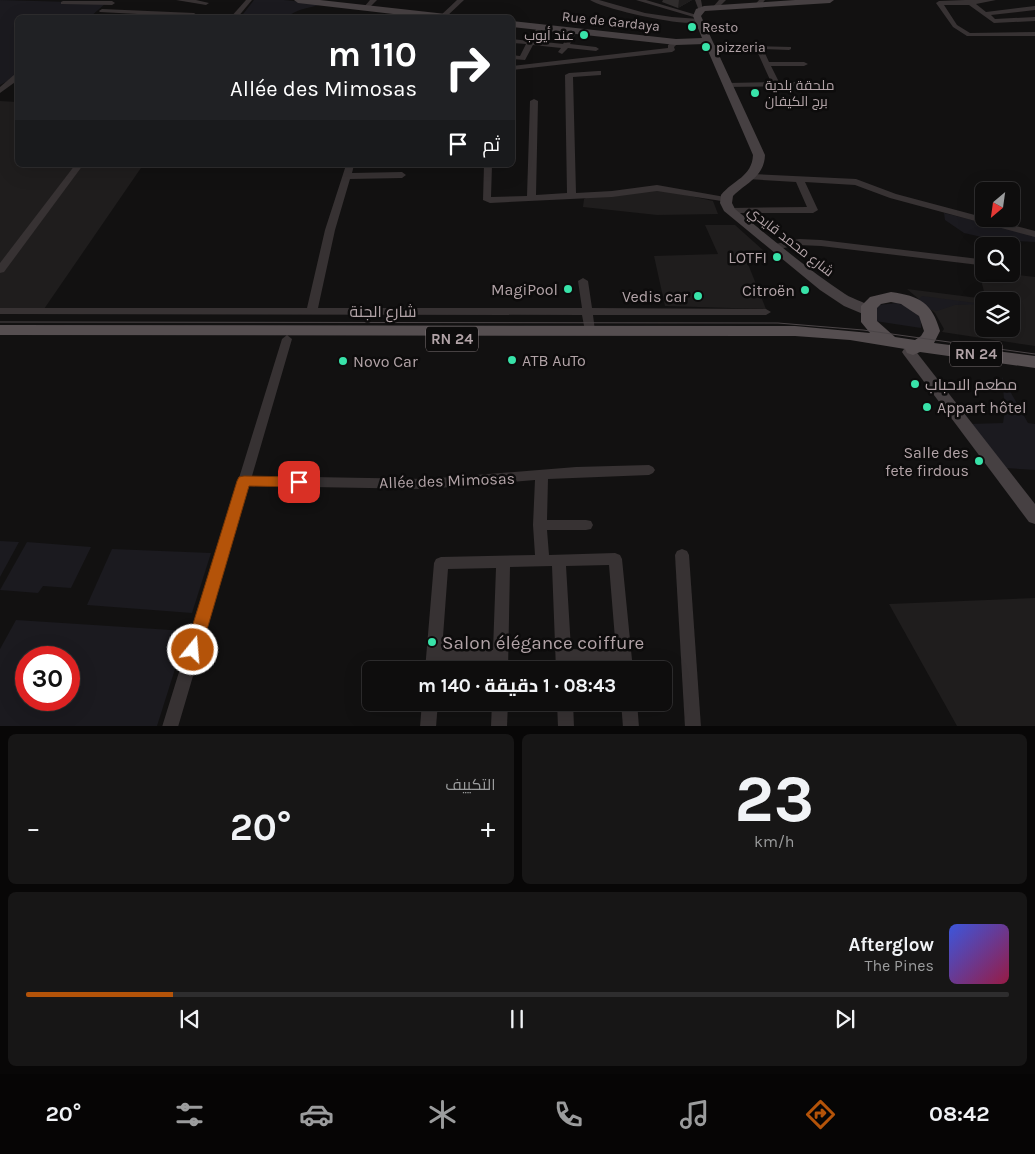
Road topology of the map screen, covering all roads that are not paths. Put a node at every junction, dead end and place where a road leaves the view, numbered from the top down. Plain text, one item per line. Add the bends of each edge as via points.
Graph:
1 (179, 0) edge
2 (249, 0) edge
3 (298, 0) edge
4 (374, 0) edge
5 (461, 0) edge
6 (593, 0) edge
7 (640, 0) edge
8 (667, 0) edge
9 (830, 0) edge
10 (993, 0) edge
11 (1025, 0) edge
12 (60, 1) edge
13 (207, 1) edge
14 (314, 1) edge
15 (968, 1) edge
16 (114, 2) edge
17 (759, 3) edge
18 (651, 4) junction
19 (719, 4) edge
20 (366, 7) junction
21 (1035, 7) edge
22 (699, 12) edge
23 (985, 14) junction
24 (146, 15) edge
25 (195, 15) edge
26 (236, 15) edge
27 (427, 15) edge
28 (444, 15) edge
29 (1035, 19) edge
30 (515, 24) edge
31 (540, 27) junction
32 (574, 31) junction
33 (1035, 34) edge
34 (515, 42) edge
35 (676, 42) junction
36 (531, 44) junction
37 (709, 44) junction
38 (564, 47) junction
39 (758, 47) junction
40 (789, 48) dead end
41 (596, 50) dead end
42 (515, 57) edge
43 (558, 58) dead end
44 (570, 61) junction
45 (766, 64) junction
46 (804, 64) dead end
47 (515, 68) edge
48 (598, 73) dead end
49 (574, 75) junction
50 (15, 78) edge
51 (776, 84) junction
52 (810, 84) dead end
53 (728, 85) junction
54 (0, 91) edge
55 (534, 101) dead end
56 (77, 167) edge
57 (349, 167) edge
58 (488, 167) edge
59 (402, 174) dead end
60 (347, 176) junction
61 (750, 177) junction
62 (800, 180) junction
63 (572, 196) junction
64 (531, 198) junction
65 (725, 200) junction
66 (730, 211) junction
67 (1035, 234) edge
68 (774, 247) junction
69 (975, 261) edge
70 (0, 270) edge
71 (583, 281) dead end
72 (0, 311) edge
73 (312, 311) junction
74 (588, 312) junction
75 (766, 312) dead end
76 (870, 312) junction
77 (0, 330) edge
78 (590, 331) junction
79 (932, 331) junction
80 (850, 335) junction
81 (287, 339) junction
82 (0, 340) edge
83 (889, 342) junction
84 (910, 350) junction
85 (953, 351) junction
86 (1035, 362) edge
87 (1035, 370) edge
88 (649, 470) dead end
89 (542, 476) junction
90 (244, 481) junction
91 (1035, 517) edge
92 (540, 525) junction
93 (586, 525) dead end
94 (682, 555) dead end
95 (542, 560) junction
96 (560, 560) junction
97 (503, 561) junction
98 (433, 661) edge
99 (501, 661) edge
100 (564, 661) edge
101 (625, 661) edge
102 (429, 711) edge
103 (500, 711) edge
104 (565, 711) edge
105 (629, 711) edge
106 (170, 726) edge
107 (428, 726) edge
108 (499, 726) edge
109 (566, 726) edge
110 (631, 726) edge
111 (692, 726) edge

1 - 13 street
2 - 26 street
3 - 14 main road
4 - 20 street
5 - 28 street
6 - 22 street via 645,16 676,21
7 - 18 street
8 - 18 street
9 - 17 main road
10 - 15 street
11 - 21 street
12 - 16 street
13 - 25 street
14 - 20 main road
15 - 23 street
15 - 33 street via 939,3 955,26 969,35
16 - 24 street via 99,14
17 - 19 main road
18 - 22 street
19 - 22 main road
20 - 27 main road
21 - 23 street
22 - 37 main road
23 - 29 street via 994,21
30 - 31 main road, Rue de Gardaya
31 - 32 main road, Rue de Gardaya
31 - 36 street
32 - 35 main road, Rue de Gardaya
32 - 38 street
34 - 36 street
35 - 37 main road, Rue de Gardaya
35 - 44 street via 670,46 672,50
36 - 38 street
36 - 42 street via 522,58
37 - 39 street
37 - 53 main road
38 - 41 street
38 - 43 street
39 - 40 street
39 - 45 street
44 - 47 street
44 - 49 street
45 - 46 street
45 - 51 street
48 - 49 street
49 - 63 street via 569,75
50 - 54 street
51 - 52 street
51 - 53 street
53 - 61 main road via 758,152 758,167
55 - 64 street
56 - 70 street
57 - 60 street
58 - 64 street via 486,198
59 - 60 street
60 - 73 street via 330,230
61 - 62 street
61 - 65 main road, شارع محمد قايدي
62 - 66 street via 813,210
62 - 67 street via 856,182 893,196
63 - 64 street
63 - 65 street via 657,188
65 - 66 main road, شارع محمد قايدي
66 - 68 main road, شارع محمد قايدي
68 - 69 street via 799,242 821,243
68 - 76 main road, شارع محمد قايدي via 837,295
71 - 74 street
72 - 73 street, شارع الجنة
73 - 74 street, شارع الجنة
74 - 75 street, شارع الجنة
74 - 78 street
76 - 79 main road via 893,298 911,303 927,314
76 - 80 main road via 866,328
76 - 83 main road
77 - 78 main road, RN 24
78 - 80 main road, RN 24 via 742,330
79 - 84 main road via 928,339
79 - 85 main road via 936,340
80 - 83 main road, RN 24
81 - 82 main road, RN 24
81 - 84 main road, RN 24 via 798,340
81 - 90 street
83 - 84 main road
84 - 85 main road, RN 24
84 - 87 main road, RN 24
84 - 91 main road
85 - 86 main road, RN 24
88 - 89 street, Allée des Mimosas
89 - 90 street, Allée des Mimosas via 426,484
89 - 92 street
90 - 106 street
92 - 93 street
92 - 95 street
94 - 111 street
95 - 96 street
95 - 97 street
96 - 100 street
96 - 101 street via 615,559
97 - 98 street via 441,563
97 - 99 street
102 - 107 street
103 - 108 street
104 - 109 street
105 - 110 street

